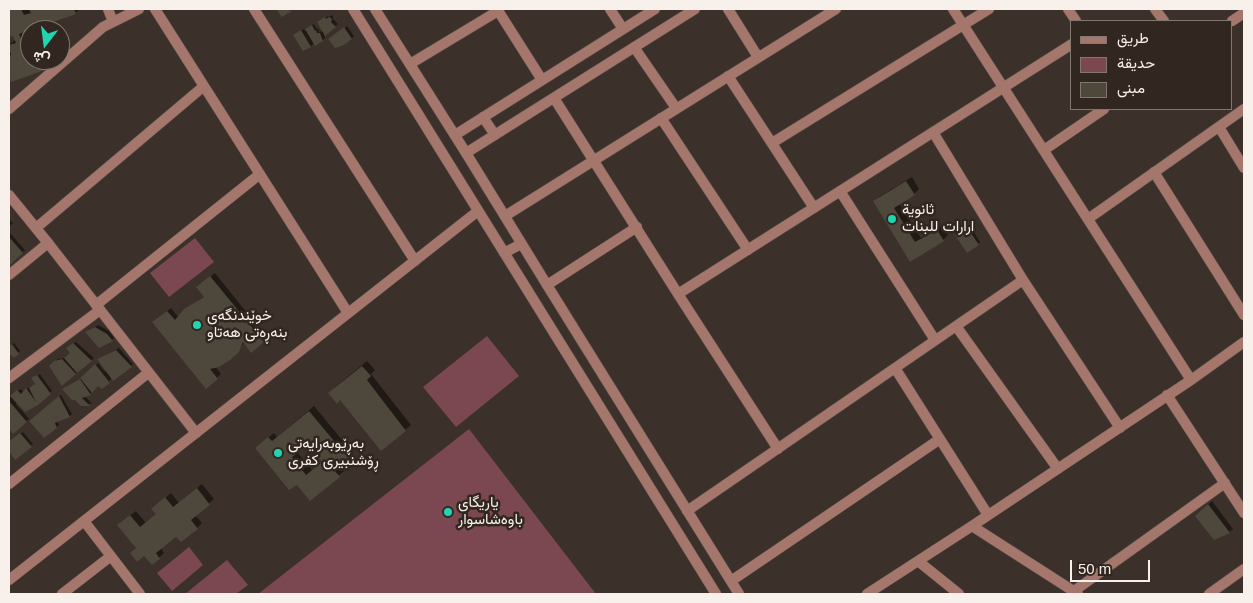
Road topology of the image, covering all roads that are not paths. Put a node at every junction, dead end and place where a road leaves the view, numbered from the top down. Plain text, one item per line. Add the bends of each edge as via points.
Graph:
1 (108, 9) edge
2 (139, 9) edge
3 (155, 9) edge
4 (254, 9) edge
5 (353, 9) edge
6 (375, 9) edge
7 (511, 9) edge
8 (610, 9) edge
9 (654, 9) edge
10 (695, 9) edge
11 (728, 9) edge
12 (836, 9) edge
13 (953, 9) edge
14 (989, 9) edge
15 (1068, 9) edge
16 (1155, 9) edge
17 (499, 12) edge
18 (1244, 13) edge
19 (1075, 20) edge
20 (1163, 20) edge
21 (1233, 20) edge
22 (113, 22) junction
23 (963, 25) junction
24 (622, 29) junction
25 (1070, 45) edge
26 (634, 47) junction
27 (758, 57) junction
28 (410, 64) junction
29 (728, 76) junction
30 (542, 80) junction
31 (204, 86) junction
32 (1003, 87) junction
33 (429, 96) junction
34 (554, 98) junction
35 (413, 106) junction
36 (676, 108) junction
37 (9, 109) edge
38 (1244, 109) edge
39 (1103, 110) edge
40 (483, 117) junction
41 (661, 118) junction
42 (1219, 127) junction
43 (933, 132) junction
44 (454, 135) junction
45 (495, 135) junction
46 (772, 143) junction
47 (1044, 150) junction
48 (466, 153) junction
49 (594, 160) junction
50 (1244, 168) edge
51 (1154, 172) junction
52 (260, 174) junction
53 (840, 191) junction
54 (9, 196) edge
55 (814, 208) junction
56 (478, 211) junction
57 (505, 216) junction
58 (1088, 219) junction
59 (637, 227) junction
60 (36, 228) junction
61 (48, 244) junction
62 (521, 244) junction
63 (748, 250) junction
64 (504, 253) junction
65 (415, 261) junction
66 (9, 275) edge
67 (1024, 280) junction
68 (547, 285) junction
69 (678, 294) junction
70 (98, 307) junction
71 (348, 313) junction
72 (1244, 315) edge
73 (956, 326) junction
74 (936, 340) junction
75 (1243, 346) edge
76 (895, 368) junction
77 (148, 372) junction
78 (9, 378) edge
79 (1191, 380) junction
80 (1167, 395) junction
81 (1120, 428) junction
82 (196, 433) junction
83 (940, 439) junction
84 (778, 449) junction
85 (1058, 469) junction
86 (1225, 483) junction
87 (9, 484) edge
88 (688, 511) junction
89 (1244, 513) edge
90 (988, 515) junction
91 (84, 521) junction
92 (972, 526) junction
93 (111, 556) junction
94 (918, 561) junction
95 (1244, 569) edge
96 (9, 580) edge
97 (731, 581) junction
98 (1076, 593) edge
99 (62, 594) edge
100 (140, 594) edge
101 (716, 594) edge
102 (740, 594) edge
103 (867, 594) edge
104 (959, 594) edge
105 (1209, 594) edge

1 - 22 street
2 - 22 street
3 - 31 street
4 - 65 street
5 - 35 street
6 - 28 street
7 - 17 street
8 - 24 street
9 - 24 street
10 - 26 street
11 - 27 street
12 - 27 street
13 - 23 street
14 - 23 street
15 - 19 street
16 - 20 street
17 - 28 street
17 - 30 street
18 - 21 street
22 - 37 street via 103,27
23 - 32 street
23 - 46 street
24 - 30 street
25 - 32 street
26 - 34 street
26 - 36 street
27 - 29 street
28 - 33 street
29 - 36 street
29 - 46 street
30 - 40 street
31 - 52 street
31 - 60 street
32 - 43 street
32 - 47 street
33 - 35 street
33 - 44 street
34 - 45 street
34 - 49 street
35 - 56 street
36 - 41 street
38 - 42 street
39 - 47 street
40 - 44 street
40 - 45 street
41 - 49 street
41 - 63 street
42 - 50 street
42 - 51 street
43 - 53 street
43 - 67 street
44 - 48 street
45 - 48 street
46 - 55 street
47 - 58 street
48 - 57 street
49 - 57 street
49 - 59 street
51 - 58 street
51 - 72 street
52 - 70 street
52 - 71 street
53 - 55 street
53 - 74 street
54 - 60 street
55 - 63 street
56 - 64 street
56 - 65 street
57 - 62 street
58 - 79 street
59 - 68 street
59 - 69 street
60 - 61 street
61 - 66 street
61 - 70 street
62 - 64 street
62 - 68 street
63 - 69 street
64 - 101 street
65 - 71 street
67 - 73 street
67 - 81 street
68 - 88 street
69 - 84 street
70 - 77 street
70 - 78 street
71 - 82 street
73 - 74 street
73 - 85 street
74 - 76 street
75 - 79 street
76 - 83 street
76 - 84 street
77 - 82 street
77 - 87 street
79 - 80 street
80 - 81 street
80 - 86 street
81 - 85 street
82 - 91 street
83 - 90 street
83 - 97 street
84 - 88 street
85 - 90 street
86 - 89 street
86 - 98 street
88 - 97 street
90 - 92 street
91 - 93 street
91 - 96 street
92 - 94 street
92 - 98 street
93 - 99 street
93 - 100 street
94 - 103 street
94 - 104 street
95 - 105 street
97 - 102 street

